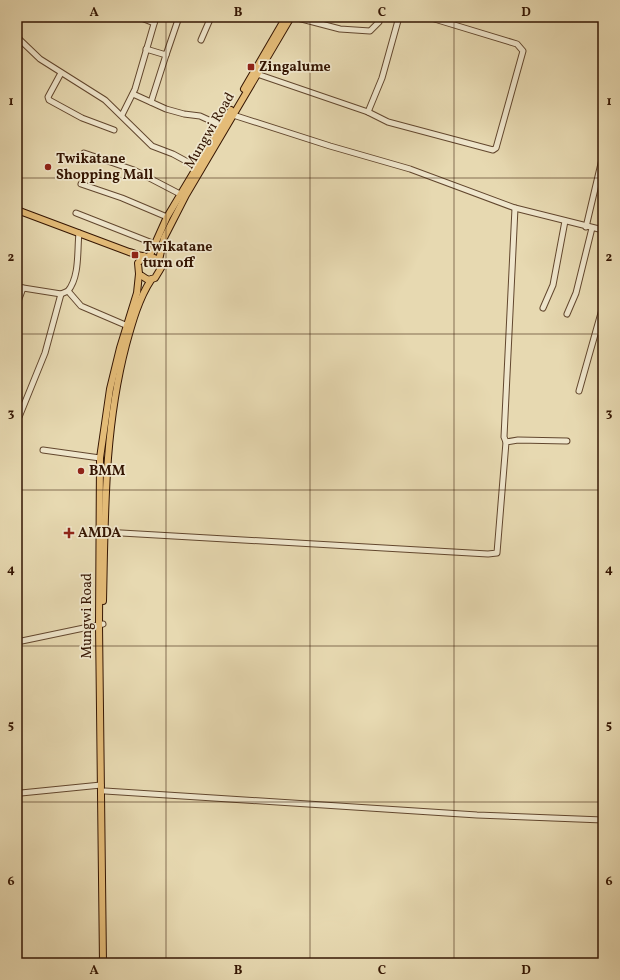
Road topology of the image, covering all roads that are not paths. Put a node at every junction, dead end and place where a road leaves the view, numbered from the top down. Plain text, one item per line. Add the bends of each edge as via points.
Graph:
1 (139, 17) edge
2 (179, 17) edge
3 (211, 17) edge
4 (286, 17) edge
5 (292, 17) edge
6 (380, 17) edge
7 (399, 17) edge
8 (428, 17) edge
9 (155, 20) edge
10 (17, 38) edge
11 (201, 40) dead end
12 (146, 49) junction
13 (166, 55) junction
14 (61, 73) junction
15 (258, 74) junction
16 (133, 94) junction
17 (151, 102) junction
18 (368, 112) junction
19 (231, 114) junction
20 (122, 115) junction
21 (222, 126) junction
22 (114, 130) dead end
23 (84, 153) dead end
24 (603, 155) edge
25 (197, 167) junction
26 (81, 184) dead end
27 (180, 194) junction
28 (515, 208) junction
29 (17, 210) edge
30 (76, 213) dead end
31 (167, 217) junction
32 (566, 222) junction
33 (586, 226) junction
34 (592, 228) junction
35 (603, 230) edge
36 (79, 233) junction
37 (155, 244) junction
38 (129, 252) junction
39 (147, 256) junction
40 (159, 260) junction
41 (138, 263) junction
42 (139, 274) junction
43 (151, 280) junction
44 (20, 288) edge
45 (68, 291) junction
46 (61, 294) junction
47 (17, 304) edge
48 (603, 306) edge
49 (543, 308) dead end
50 (567, 314) dead end
51 (129, 326) junction
52 (579, 391) dead end
53 (17, 422) edge
54 (567, 441) dead end
55 (506, 442) junction
56 (43, 450) dead end
57 (100, 458) junction
58 (104, 532) junction
59 (101, 624) junction
60 (17, 642) edge
61 (101, 785) junction
62 (105, 791) junction
63 (21, 793) dead end
64 (603, 820) edge
65 (105, 963) edge

1 - 9 street
2 - 13 street
3 - 11 street
4 - 19 main road, Mungwi Road
5 - 6 street via 340,29 370,31 379,22
5 - 15 main road, Mungwi Road
7 - 18 street via 382,78
8 - 18 street via 517,44 523,51 496,148 489,150 395,124
9 - 12 street
10 - 14 street via 40,59
12 - 13 street
12 - 16 street
13 - 17 street
14 - 20 street via 105,100
14 - 22 street via 48,97 49,100 82,118
15 - 18 street
15 - 19 main road, Mungwi Road
16 - 17 street
16 - 20 street
17 - 21 street via 184,114 200,116
19 - 21 main road, Mungwi Road
19 - 28 street via 410,169
19 - 40 main road, Mungwi Road via 172,221 164,238
20 - 25 street via 152,146
21 - 25 main road, Mungwi Road
23 - 27 street via 134,170
24 - 33 street
25 - 27 main road, Mungwi Road
26 - 31 street
27 - 31 main road, Mungwi Road
28 - 32 street
28 - 55 street via 504,437
29 - 36 main road
30 - 37 street
31 - 37 main road, Mungwi Road
32 - 33 street
32 - 49 street via 552,285
33 - 34 street
34 - 35 street
34 - 50 street via 576,293
36 - 38 main road
36 - 45 street via 73,282
37 - 39 main road, Mungwi Road
38 - 39 main road
38 - 41 main road
39 - 40 main road
39 - 41 main road
40 - 43 main road via 160,272
41 - 42 main road
42 - 43 main road via 144,279
42 - 51 main road, Mungwi Road
43 - 51 main road, Mungwi Road
44 - 46 street
44 - 47 street
45 - 46 street
45 - 51 street via 81,306
46 - 53 street via 45,353
48 - 52 street
51 - 57 main road, Mungwi Road via 110,389
51 - 58 main road, Mungwi Road via 106,460
54 - 55 street
55 - 58 street via 497,553 494,554
56 - 57 street
57 - 59 main road, Mungwi Road
58 - 59 main road, Mungwi Road
59 - 60 street
59 - 61 main road, Mungwi Road
59 - 62 main road, Mungwi Road
61 - 63 street
61 - 65 main road, Mungwi Road
62 - 64 street via 477,816
62 - 65 main road, Mungwi Road

